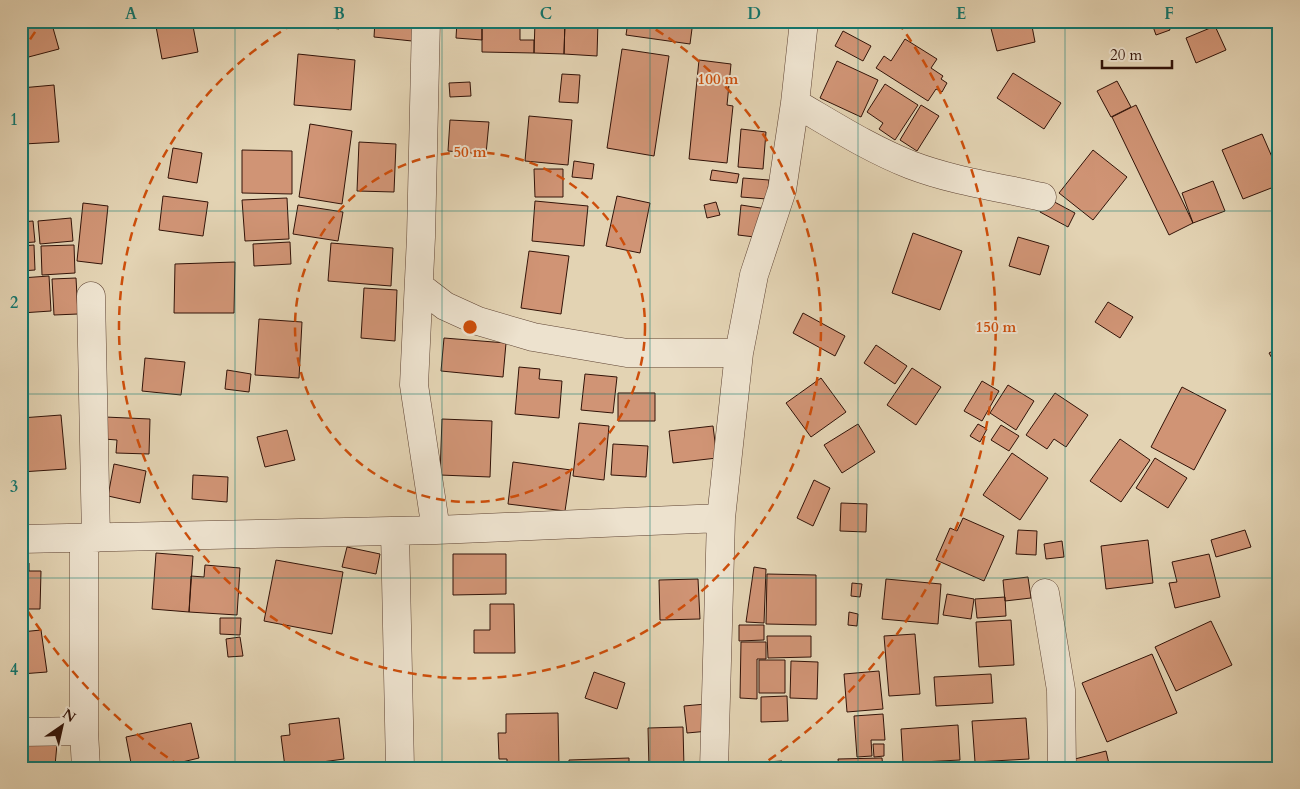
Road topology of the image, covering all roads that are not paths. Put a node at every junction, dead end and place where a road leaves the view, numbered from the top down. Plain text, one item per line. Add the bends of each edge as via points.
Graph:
1 (426, 21) edge
2 (804, 21) edge
3 (795, 103) junction
4 (1042, 197) dead end
5 (419, 286) junction
6 (91, 296) dead end
7 (739, 353) junction
8 (721, 518) junction
9 (395, 530) junction
10 (436, 530) junction
11 (90, 538) junction
12 (21, 539) edge
13 (1045, 593) dead end
14 (84, 731) junction
15 (21, 732) edge
16 (86, 768) edge
17 (400, 768) edge
18 (714, 768) edge
19 (1062, 768) edge

1 - 5 street
2 - 3 street
3 - 4 street via 911,165 967,182
3 - 7 street via 782,190 754,275
5 - 7 street via 445,306 478,321 533,337 627,352
5 - 10 street via 414,385
6 - 11 street
7 - 8 street
8 - 10 street
8 - 18 street
9 - 10 street
9 - 11 street
9 - 17 street
11 - 12 street
11 - 14 street
13 - 19 street via 1061,690
14 - 15 street
14 - 16 street

